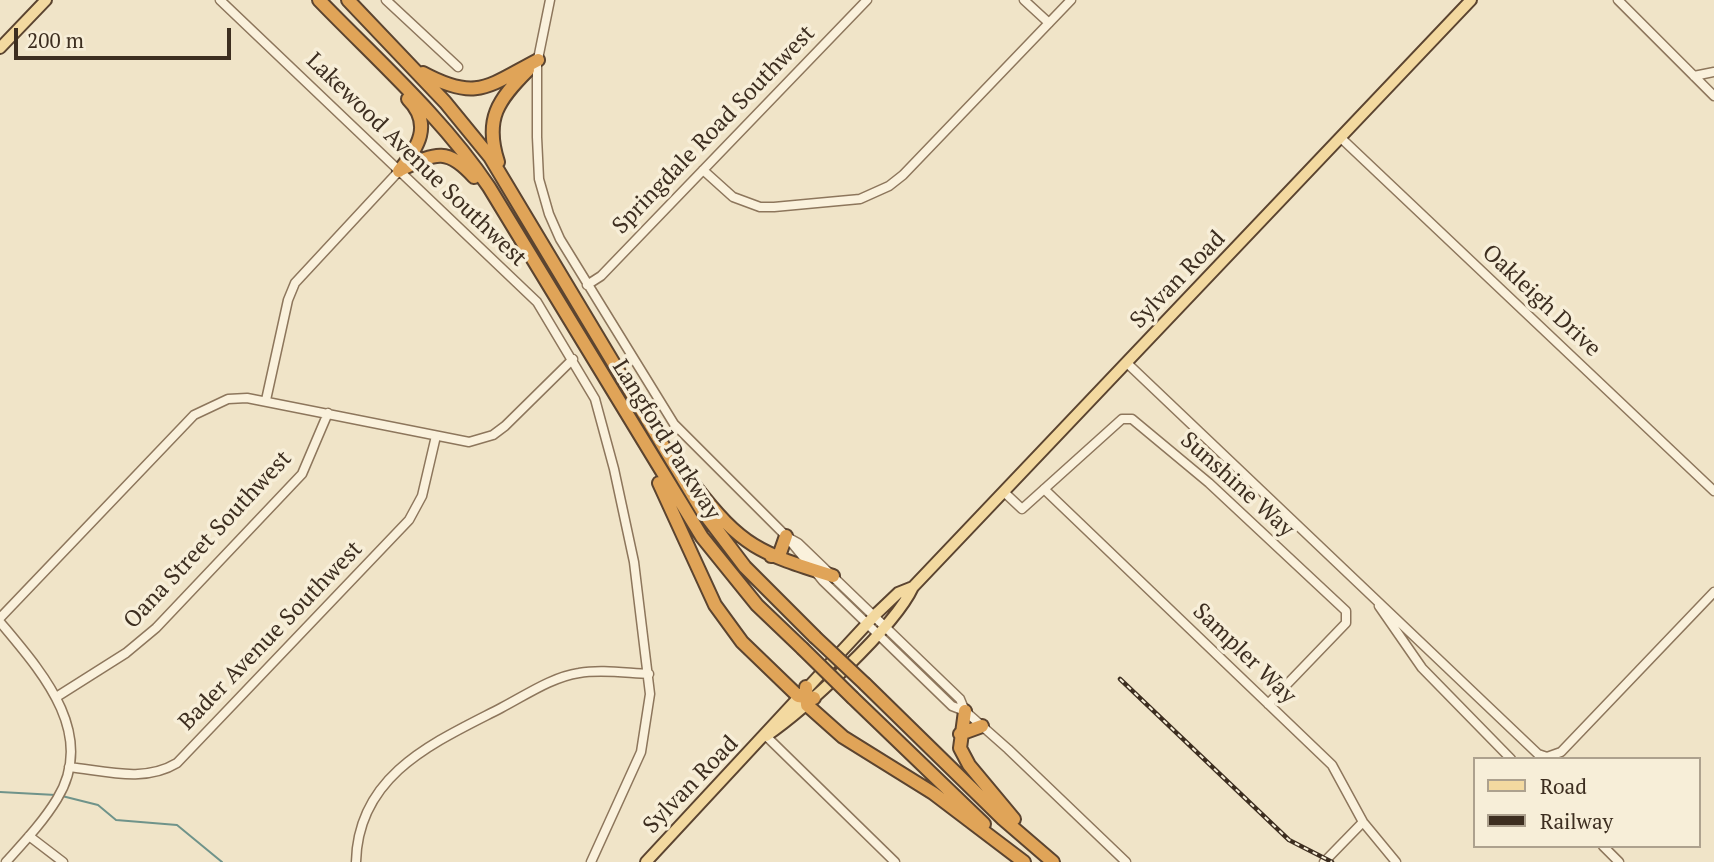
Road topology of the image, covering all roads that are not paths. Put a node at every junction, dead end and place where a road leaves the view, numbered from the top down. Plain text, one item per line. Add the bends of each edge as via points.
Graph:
1 (46, 0) edge
2 (220, 0) edge
3 (319, 0) edge
4 (348, 0) edge
5 (386, 0) edge
6 (550, 0) edge
7 (867, 0) edge
8 (1024, 0) edge
9 (1071, 0) edge
10 (1471, 0) edge
11 (1618, 0) edge
12 (1049, 23) junction
13 (0, 48) edge
14 (370, 52) junction
15 (538, 60) junction
16 (458, 67) dead end
17 (414, 68) junction
18 (1714, 72) edge
19 (1694, 76) junction
20 (1714, 96) edge
21 (1342, 139) junction
22 (703, 170) junction
23 (399, 171) junction
24 (502, 174) junction
25 (496, 202) junction
26 (587, 285) junction
27 (573, 359) junction
28 (1128, 364) junction
29 (266, 400) junction
30 (328, 413) junction
31 (627, 416) junction
32 (436, 436) junction
33 (665, 448) junction
34 (1044, 489) junction
35 (1714, 491) edge
36 (1005, 493) junction
37 (786, 536) junction
38 (771, 556) junction
39 (814, 570) junction
40 (832, 576) junction
41 (913, 587) junction
42 (1714, 592) edge
43 (1374, 598) junction
44 (0, 620) edge
45 (871, 620) junction
46 (880, 629) junction
47 (649, 674) junction
48 (58, 696) junction
49 (806, 697) junction
50 (1268, 704) junction
51 (965, 711) junction
52 (982, 726) junction
53 (960, 734) junction
54 (766, 736) junction
55 (1509, 757) edge
56 (69, 767) junction
57 (1363, 822) junction
58 (29, 836) junction
59 (1604, 848) edge
60 (1049, 858) edge
61 (6, 862) edge
62 (63, 862) edge
63 (356, 862) edge
64 (591, 862) edge
65 (646, 862) edge
66 (895, 862) edge
67 (1025, 862) edge
68 (1126, 862) edge
69 (1324, 862) edge
70 (1396, 862) edge
71 (1619, 862) edge

1 - 13 main road
2 - 23 street, Lakewood Avenue Southwest
3 - 14 highway, Langford Parkway
4 - 17 highway, Langford Parkway
5 - 16 street
6 - 15 street
7 - 22 street, Springdale Road Southwest
8 - 12 street
9 - 12 street
10 - 21 main road, Sylvan Road
11 - 19 street
12 - 22 street via 903,175 874,195 848,202 760,207 733,197
14 - 23 highway via 417,108 422,124 417,148
14 - 25 highway, Langford Parkway via 460,145
15 - 17 highway via 482,89 465,91
15 - 24 highway via 509,89 496,111 492,139
15 - 26 street via 540,179 549,214
17 - 24 highway, Langford Parkway
18 - 19 street
19 - 20 street
21 - 28 main road, Sylvan Road
21 - 35 street, Oakleigh Drive
22 - 26 street, Springdale Road Southwest
23 - 25 highway via 426,158 449,156 462,163
23 - 27 street, Lakewood Avenue Southwest via 537,302
23 - 29 street via 295,283
24 - 33 highway, Langford Parkway
25 - 31 highway, Langford Parkway
26 - 37 street via 674,424
27 - 32 street via 493,435 469,442
27 - 47 street, Lakewood Avenue Southwest via 595,399 614,470 634,562
28 - 36 main road, Sylvan Road
28 - 43 street
29 - 30 street
29 - 44 street via 228,399 194,415
30 - 32 street
30 - 48 street, Oana Street Southwest via 302,474 174,609 134,648
31 - 49 highway via 715,605 743,642
31 - 67 highway, Langford Parkway, bridge via 715,554 757,605
32 - 56 street, Bader Avenue Southwest via 422,496 409,520 177,763 144,776
33 - 38 highway via 726,525
33 - 60 highway, Langford Parkway, bridge via 729,548 815,637
34 - 36 street, Sunshine Way via 1022,509
34 - 50 street, Sampler Way
34 - 50 street, Sunshine Way via 1128,417 1272,540 1348,617
36 - 41 main road, Sylvan Road
37 - 38 highway via 783,551
37 - 39 street
37 - 40 street
38 - 39 highway
39 - 40 highway
39 - 45 street
40 - 45 street
41 - 45 main road, Sylvan Road via 898,593
41 - 46 main road, Sylvan Road
42 - 43 street via 1561,752 1547,757
43 - 55 street via 1422,668
44 - 48 street
45 - 46 street
45 - 49 main road, Sylvan Road
46 - 49 main road, Sylvan Road
46 - 51 street via 960,699
47 - 63 street via 594,672 566,677 427,746 382,787 369,811
47 - 64 street, Lakewood Avenue Southwest via 649,713 641,752
48 - 56 street via 68,729
49 - 54 main road, Sylvan Road
49 - 67 highway via 843,737 933,793
50 - 57 street, Sampler Way via 1332,765
51 - 52 street
51 - 53 highway
52 - 53 highway
52 - 68 street
53 - 60 highway via 960,748 969,765
54 - 65 main road, Sylvan Road
54 - 66 street
56 - 58 street via 58,799
57 - 69 street
57 - 70 street, Sampler Way
58 - 61 street
58 - 62 street
59 - 71 street

